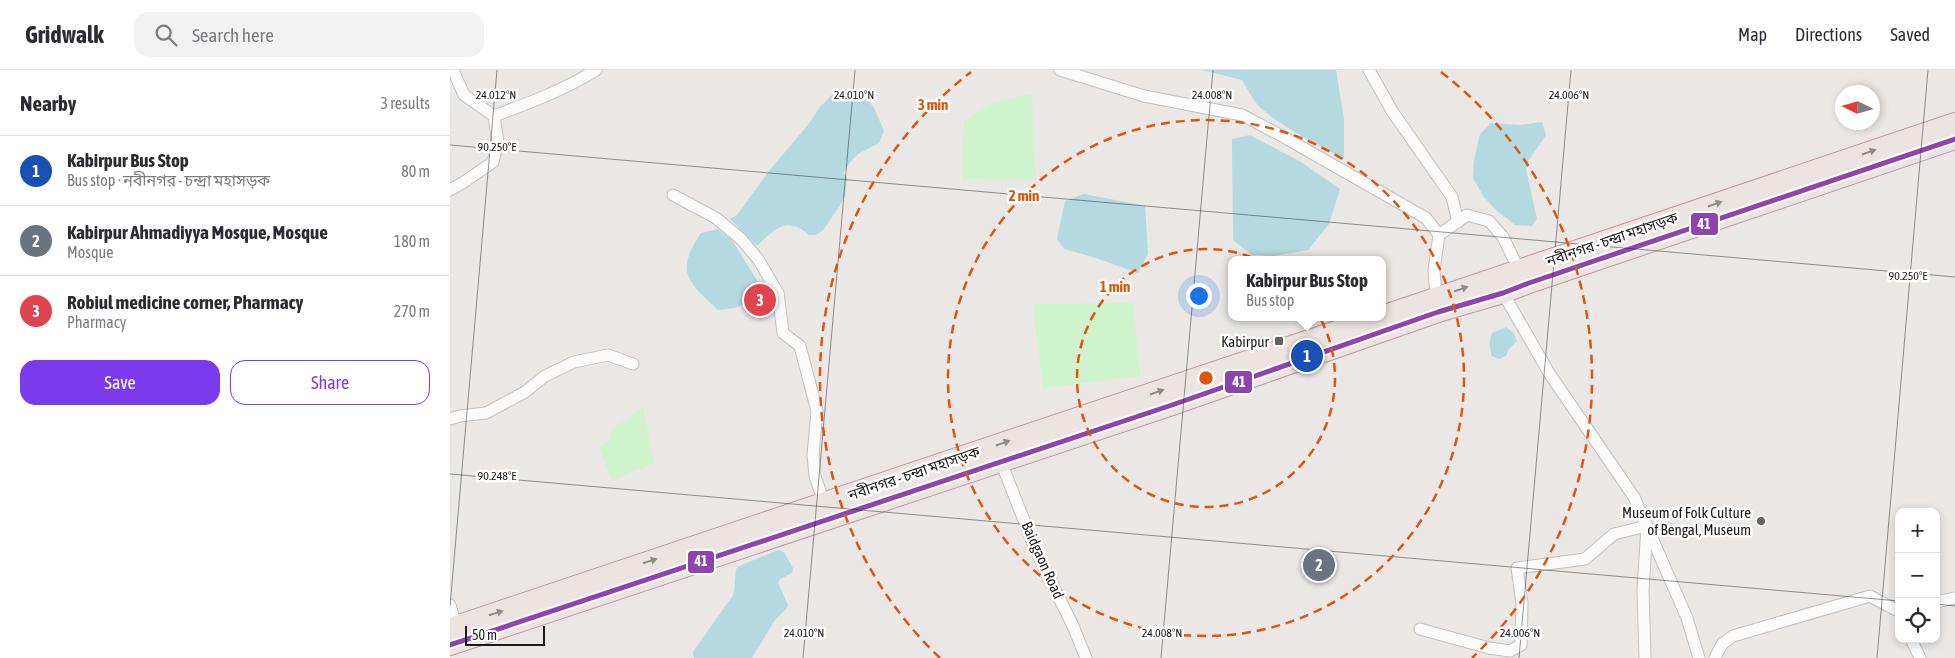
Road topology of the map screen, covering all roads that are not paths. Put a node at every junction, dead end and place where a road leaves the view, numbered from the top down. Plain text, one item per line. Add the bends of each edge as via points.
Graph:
1 (453, 70) edge
2 (596, 70) edge
3 (1060, 70) edge
4 (1369, 70) edge
5 (494, 116) junction
6 (1955, 123) edge
7 (1955, 139) edge
8 (450, 190) edge
9 (673, 195) dead end
10 (1458, 222) junction
11 (1439, 235) junction
12 (1519, 270) junction
13 (1504, 293) junction
14 (1436, 298) junction
15 (1386, 315) edge
16 (1366, 321) edge
17 (633, 364) dead end
18 (450, 419) edge
19 (1000, 462) junction
20 (824, 504) junction
21 (1647, 526) junction
22 (1955, 598) edge
23 (1940, 601) edge
24 (450, 605) edge
25 (1895, 610) edge
26 (1420, 629) dead end
27 (452, 633) edge
28 (1913, 643) edge
29 (1086, 658) edge
30 (1645, 658) edge
31 (1700, 658) edge
32 (1716, 658) edge
33 (1920, 658) edge

1 - 5 street via 464,95
2 - 5 street via 556,92
3 - 11 street via 1144,96 1242,115 1426,218
4 - 10 street via 1392,111 1452,197
5 - 8 street via 498,142 493,162
12 -> 6 highway, নবীনগর - চন্দ্রা মহাসড়ক
7 - 13 highway, নবীনগর - চন্দ্রা মহাসড়ক
9 - 20 street via 716,218 740,239 758,259 778,293 783,333 800,346 817,411 813,455 815,476
10 - 11 street
10 - 12 street via 1467,215 1489,221 1503,237
11 - 14 street via 1434,270
14 -> 12 highway, নবীনগর - চন্দ্রা মহাসড়ক
13 - 19 highway, নবীনগর - চন্দ্রা মহাসড়ক via 1438,312
13 - 21 street via 1549,373 1634,497
14 - 15 highway, নবীনগর - চন্দ্রা মহাসড়ক
20 -> 16 highway, নবীনগর - চন্দ্রা মহাসড়ক
17 - 18 street via 608,355 574,362 486,413
19 - 27 highway, নবীনগর - চন্দ্রা মহাসড়ক
19 - 29 street, Baidgaon Road via 1036,551
27 -> 20 highway, নবীনগর - চন্দ্রা মহাসড়ক
21 - 26 street via 1614,534 1585,559 1517,568 1522,602 1520,646 1510,651
21 - 30 street via 1643,590
21 - 31 street via 1687,618
22 - 23 street
24 - 27 street
25 - 32 street via 1870,596 1733,636 1722,644
28 - 33 street

